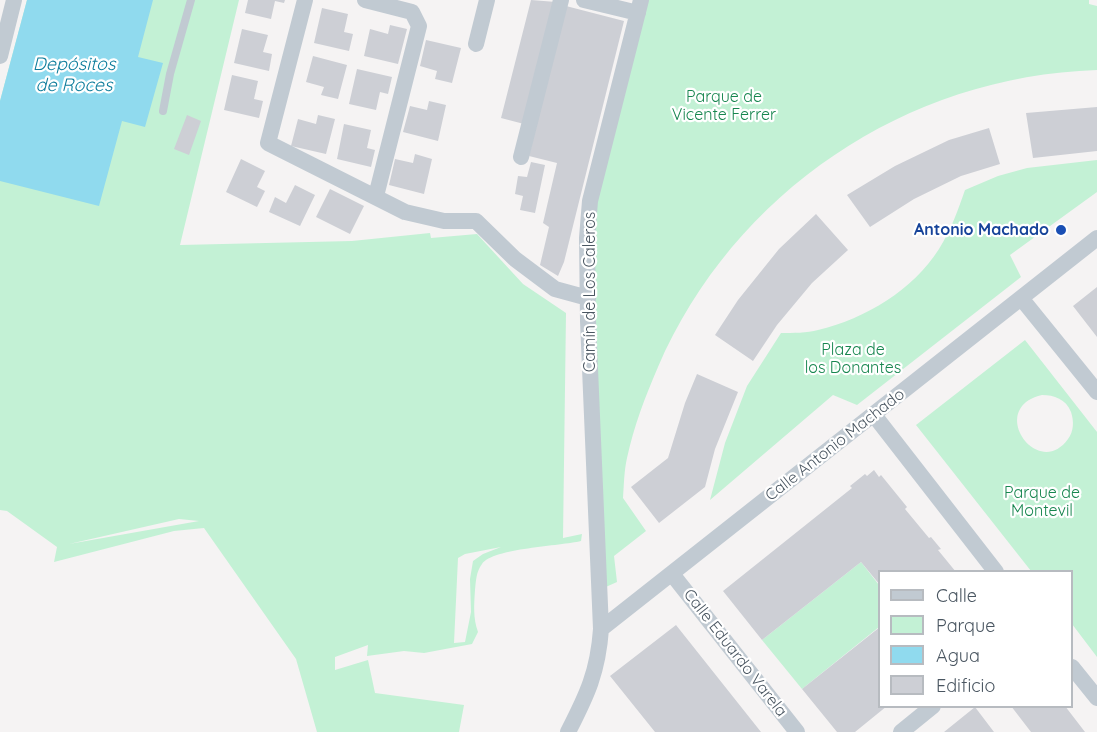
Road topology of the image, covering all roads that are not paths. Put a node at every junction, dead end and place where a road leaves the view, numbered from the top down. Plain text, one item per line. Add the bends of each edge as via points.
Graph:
1 (15, 0) edge
2 (191, 0) edge
3 (305, 0) edge
4 (365, 0) edge
5 (487, 0) edge
6 (561, 0) edge
7 (584, 0) edge
8 (640, 7) edge
9 (476, 44) dead end
10 (0, 56) edge
11 (163, 111) dead end
12 (521, 157) dead end
13 (376, 196) junction
14 (1097, 238) edge
15 (588, 298) junction
16 (1021, 298) junction
17 (1097, 392) edge
18 (874, 415) junction
19 (994, 570) edge
20 (672, 574) junction
21 (601, 629) junction
22 (1073, 669) edge
23 (1097, 698) edge
24 (931, 708) edge
25 (568, 732) edge
26 (797, 732) edge
27 (901, 732) edge

1 - 10 street
2 - 11 lane
3 - 13 street via 268,143
4 - 13 street via 412,12 418,26
5 - 9 street
6 - 12 street
7 - 8 street
8 - 15 street, Camín de Los Caleros via 590,201
13 - 15 street via 405,212 444,221 476,221 515,259 555,289
14 - 16 street, Calle Antonio Machado
15 - 21 street, Camín de Los Caleros
16 - 17 street
16 - 18 street, Calle Antonio Machado
18 - 19 street
18 - 20 street, Calle Antonio Machado
20 - 21 street, Calle Antonio Machado
20 - 26 street, Calle Eduardo Varela
21 - 25 street, Camín de Los Caleros via 595,673
22 - 23 street
24 - 27 street

